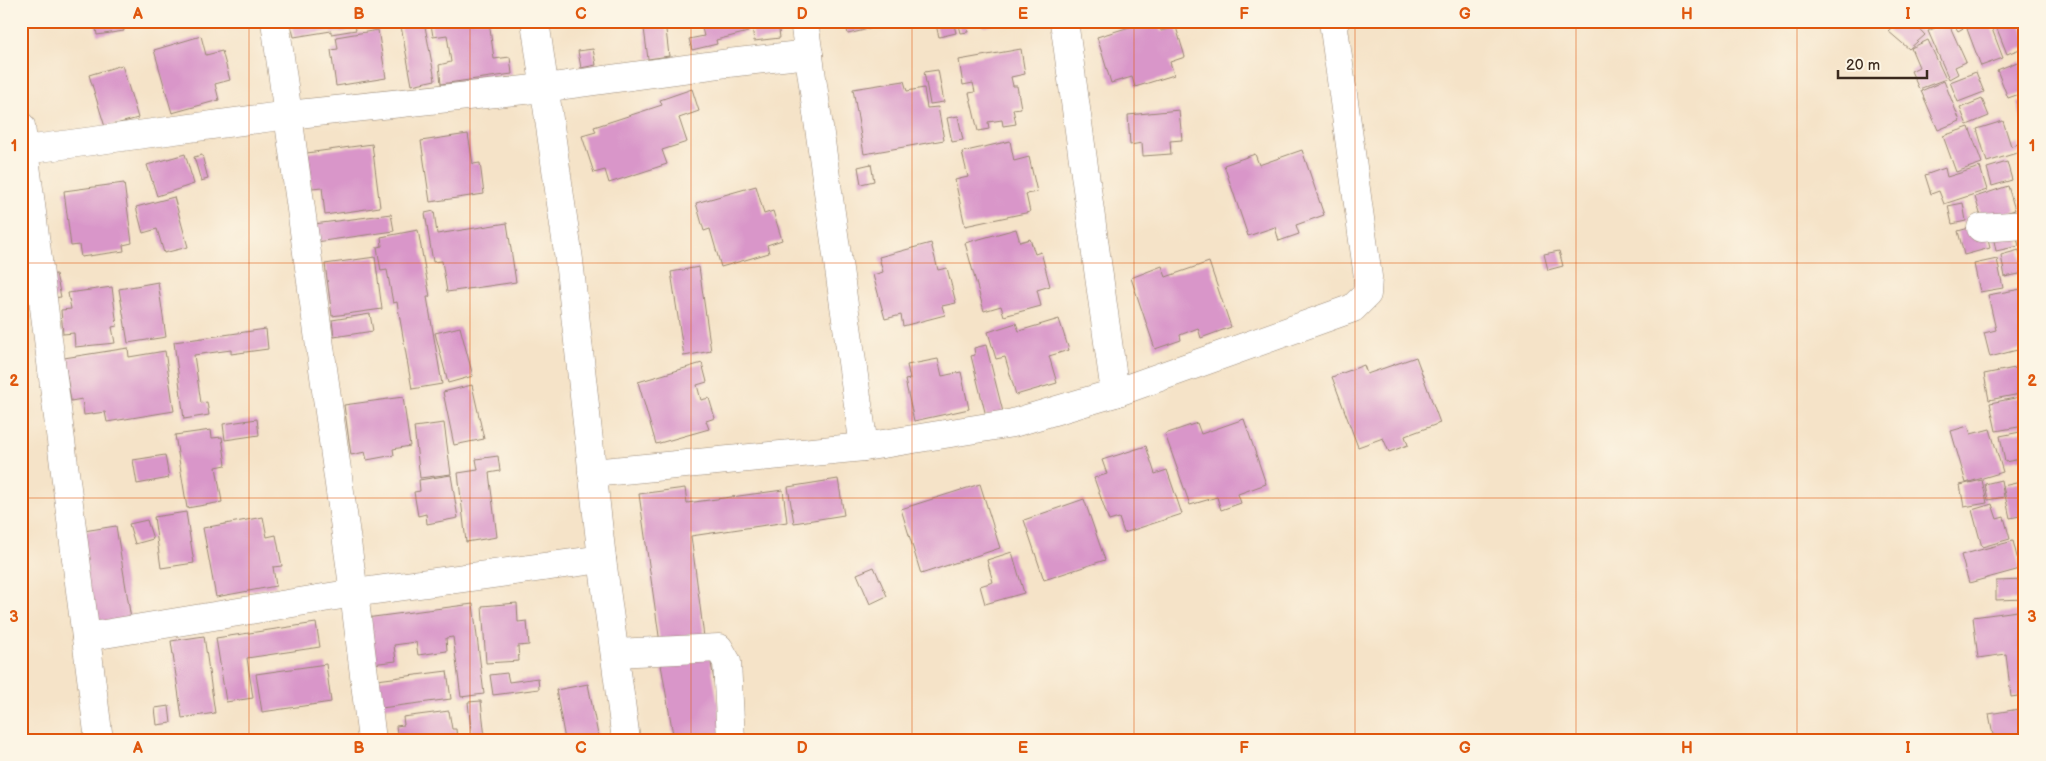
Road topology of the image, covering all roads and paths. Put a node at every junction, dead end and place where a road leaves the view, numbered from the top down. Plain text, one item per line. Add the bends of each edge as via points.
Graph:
1 (275, 21) edge
2 (535, 21) edge
3 (804, 21) edge
4 (1064, 21) edge
5 (1333, 21) edge
6 (808, 54) junction
7 (544, 88) junction
8 (288, 115) junction
9 (23, 138) edge
10 (27, 212) edge
11 (2025, 225) edge
12 (1981, 228) dead end
13 (1115, 393) junction
14 (864, 447) junction
15 (592, 473) junction
16 (602, 559) junction
17 (354, 593) junction
18 (86, 637) junction
19 (615, 653) junction
20 (99, 740) edge
21 (372, 740) edge
22 (626, 740) edge
23 (731, 740) edge

1 - 8 street
2 - 7 street
3 - 6 street
4 - 13 street
5 - 13 street via 1368,277 1367,294 1353,308
6 - 7 street
6 - 14 street
7 - 8 street
7 - 15 street via 569,260
8 - 9 street
8 - 17 street
9 - 10 street
10 - 18 street
11 - 12 street
13 - 14 street via 1013,423
14 - 15 street
15 - 16 street
16 - 17 street
16 - 19 street
17 - 18 street
17 - 21 street
18 - 20 street
19 - 22 street
19 - 23 street via 719,648 727,662

